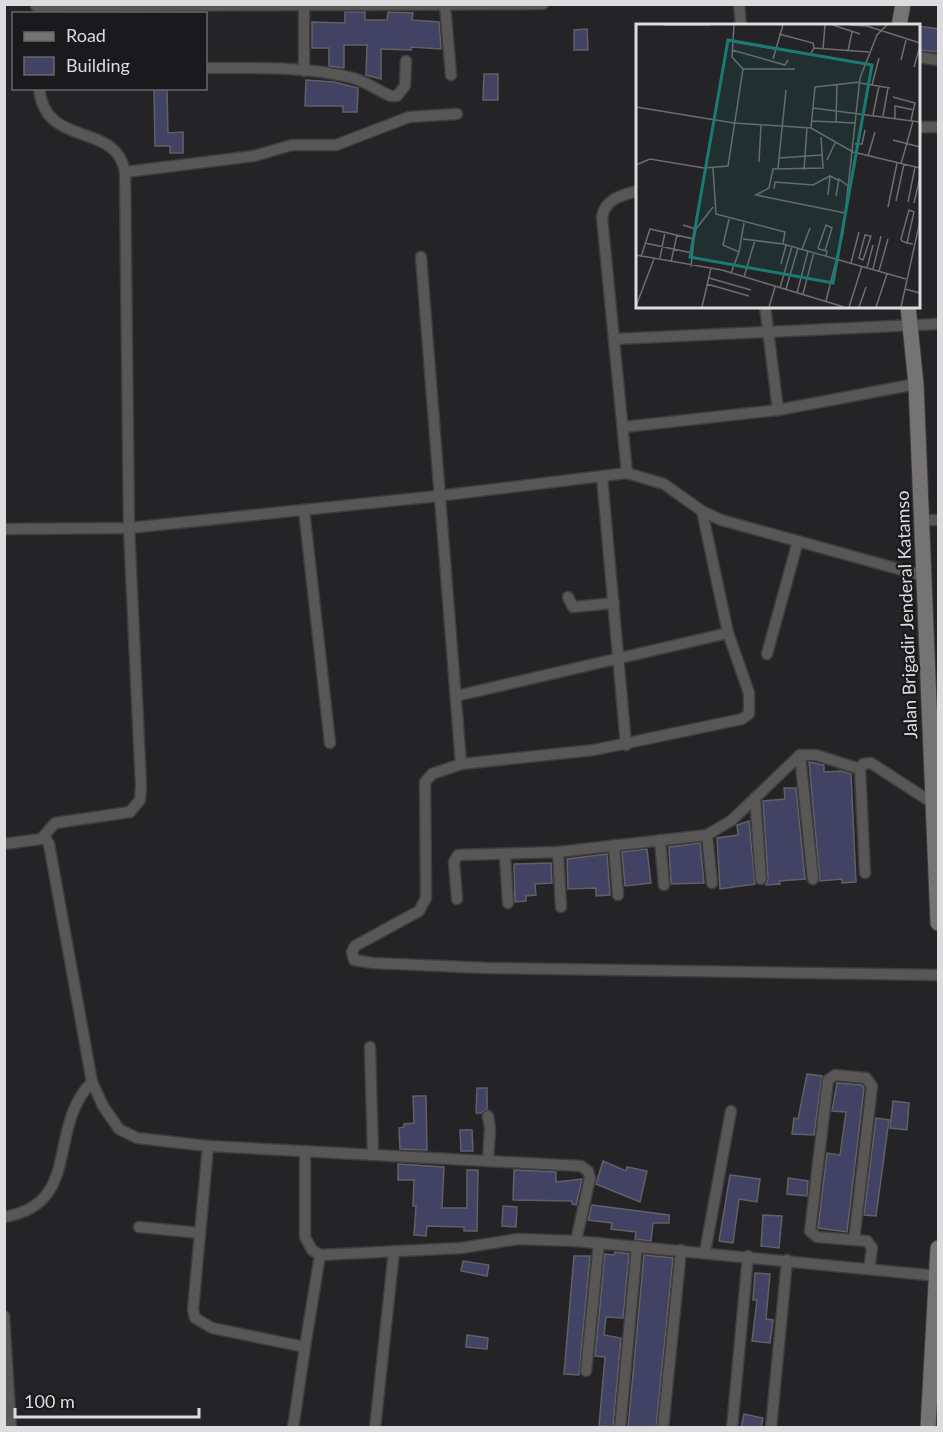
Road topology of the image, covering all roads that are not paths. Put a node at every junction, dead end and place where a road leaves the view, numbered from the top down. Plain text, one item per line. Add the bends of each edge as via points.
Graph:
1 (543, 4) edge
2 (739, 4) edge
3 (903, 4) edge
4 (304, 5) edge
5 (445, 5) edge
6 (93, 6) edge
7 (36, 8) edge
8 (741, 24) edge
9 (899, 24) edge
10 (919, 57) edge
11 (939, 60) edge
12 (406, 61) dead end
13 (207, 68) edge
14 (304, 71) junction
15 (451, 75) dead end
16 (39, 90) edge
17 (457, 114) dead end
18 (919, 127) edge
19 (939, 127) edge
20 (125, 172) junction
21 (636, 191) edge
22 (421, 257) dead end
23 (765, 308) edge
24 (908, 308) edge
25 (939, 324) edge
26 (910, 326) junction
27 (769, 330) junction
28 (615, 339) junction
29 (916, 384) junction
30 (778, 410) junction
31 (624, 427) junction
32 (627, 473) junction
33 (602, 477) junction
34 (438, 496) junction
35 (304, 510) junction
36 (702, 511) junction
37 (922, 520) junction
38 (939, 520) edge
39 (129, 528) junction
40 (4, 529) edge
41 (798, 541) junction
42 (931, 576) edge
43 (939, 589) edge
44 (568, 597) dead end
45 (614, 603) junction
46 (926, 613) junction
47 (728, 633) junction
48 (767, 654) dead end
49 (619, 658) junction
50 (456, 696) junction
51 (330, 743) dead end
52 (626, 745) junction
53 (800, 755) junction
54 (461, 764) junction
55 (860, 769) junction
56 (755, 798) junction
57 (931, 802) junction
58 (47, 833) junction
59 (706, 835) junction
60 (660, 840) junction
61 (4, 844) edge
62 (614, 845) junction
63 (558, 852) junction
64 (505, 855) junction
65 (865, 873) dead end
66 (761, 879) dead end
67 (813, 879) dead end
68 (712, 883) dead end
69 (664, 885) dead end
70 (618, 895) dead end
71 (457, 899) dead end
72 (508, 903) dead end
73 (561, 907) dead end
74 (939, 923) edge
75 (939, 975) edge
76 (370, 1047) dead end
77 (92, 1082) junction
78 (731, 1111) dead end
79 (488, 1116) dead end
80 (208, 1146) junction
81 (305, 1151) junction
82 (373, 1155) junction
83 (488, 1161) junction
84 (4, 1218) edge
85 (139, 1227) dead end
86 (200, 1233) junction
87 (854, 1239) junction
88 (576, 1241) junction
89 (599, 1243) junction
90 (637, 1246) junction
91 (939, 1248) edge
92 (681, 1250) junction
93 (394, 1251) junction
94 (705, 1252) junction
95 (320, 1255) junction
96 (748, 1256) junction
97 (787, 1260) junction
98 (869, 1269) junction
99 (937, 1275) edge
100 (4, 1316) edge
101 (305, 1347) junction
102 (586, 1371) dead end
103 (7, 1403) edge
104 (11, 1428) edge
105 (293, 1428) edge
106 (375, 1428) edge
107 (620, 1428) edge
108 (663, 1428) edge
109 (732, 1428) edge
110 (771, 1428) edge
111 (928, 1428) edge

1 - 5 street
2 - 8 street
3 - 9 main road
4 - 5 street
4 - 6 street
4 - 14 street
5 - 15 street
6 - 7 street
10 - 11 street
12 - 14 street via 405,86 397,96 356,78
13 - 14 street
16 - 20 street via 42,108 50,117 71,131 113,146 121,156
17 - 20 street via 409,117 336,145 292,145 254,156
18 - 19 street
20 - 39 street
21 - 28 street via 615,198 603,210 602,217
22 - 34 street
23 - 27 street
24 - 26 main road, Jalan Brigadir Jenderal Katamso
25 - 26 street
26 - 27 street
26 - 29 main road, Jalan Brigadir Jenderal Katamso
27 - 28 street
27 - 30 street
28 - 31 street
29 - 30 street
29 - 37 main road, Jalan Brigadir Jenderal Katamso
30 - 31 street
31 - 32 street
32 - 33 street
32 - 36 street via 664,484
33 - 34 street
33 - 45 street
34 - 35 street
34 - 50 street
35 - 39 street
35 - 51 street
36 - 41 street
36 - 47 street
37 - 38 street
37 - 42 main road, Jalan Brigadir Jenderal Katamso
39 - 40 street
39 - 58 street via 140,800 130,812 55,823
41 - 42 street
41 - 48 street
42 - 46 main road, Jalan Brigadir Jenderal Katamso
43 - 46 main road
44 - 45 street via 573,608
45 - 49 street
46 - 57 main road, Jalan Brigadir Jenderal Katamso
47 - 49 street
47 - 52 street via 749,693 749,714 742,719
49 - 50 street
49 - 52 street
50 - 54 street
52 - 54 street
53 - 55 street via 816,755
53 - 56 street
53 - 67 street
54 - 75 street via 432,774 425,782 424,904 355,946 352,956 358,962 486,968
55 - 57 street via 871,763
55 - 65 street
56 - 59 street via 726,825
56 - 66 street
57 - 74 main road, Jalan Brigadir Jenderal Katamso
58 - 61 street
58 - 77 street
59 - 60 street
59 - 68 street
60 - 62 street
60 - 69 street
62 - 63 street
62 - 70 street
63 - 64 street
63 - 73 street
64 - 71 street via 458,855 454,862
64 - 72 street
76 - 82 street
77 - 80 street via 118,1129 137,1138
77 - 84 street via 81,1094 68,1123 59,1171 50,1194 24,1213
78 - 94 street
79 - 83 street
80 - 81 street
80 - 86 street
81 - 82 street
81 - 95 street via 305,1237
82 - 83 street
83 - 88 street via 585,1168 590,1178
85 - 86 street
86 - 101 street via 195,1318 212,1328
87 - 87 street via 817,1237 809,1227 828,1080 835,1075 866,1078 872,1086
87 - 98 street via 870,1243
88 - 89 street
88 - 93 street via 518,1239 462,1248
89 - 90 street
89 - 102 street
90 - 92 street
90 - 107 street
91 - 99 main road
92 - 94 street
92 - 108 street
93 - 95 street
93 - 106 street
94 - 96 street
95 - 101 street
96 - 97 street
96 - 109 street
97 - 98 street
97 - 110 street
98 - 99 street
99 - 111 main road
100 - 103 street
101 - 105 street
103 - 104 street

